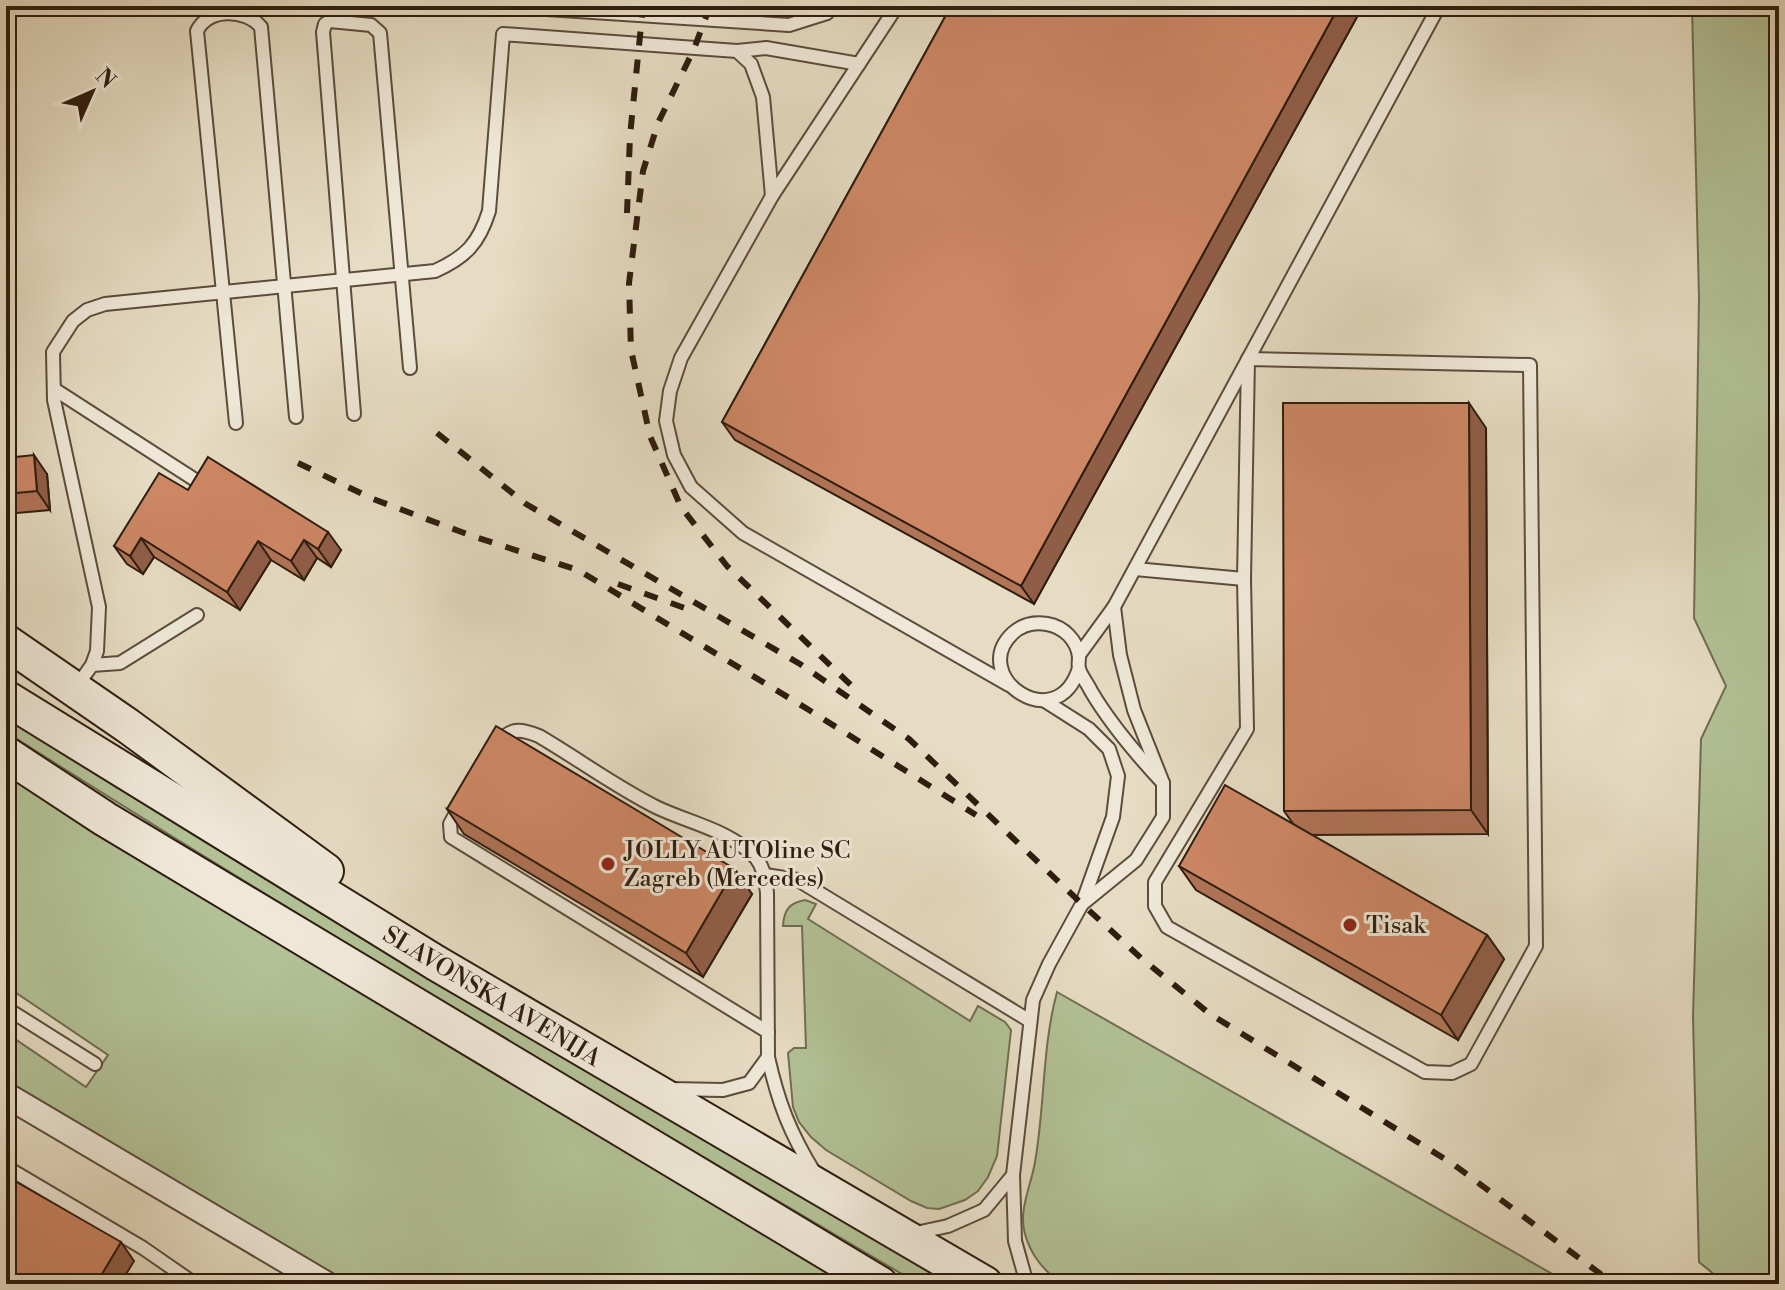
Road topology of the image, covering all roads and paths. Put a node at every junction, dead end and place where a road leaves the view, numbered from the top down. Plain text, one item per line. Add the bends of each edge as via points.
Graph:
1 (501, 6) edge
2 (832, 6) edge
3 (897, 6) edge
4 (1439, 6) edge
5 (737, 51) junction
6 (859, 64) junction
7 (772, 196) junction
8 (402, 274) junction
9 (343, 280) junction
10 (282, 284) junction
11 (222, 292) junction
12 (1248, 359) junction
13 (410, 368) dead end
14 (54, 389) junction
15 (354, 414) dead end
16 (296, 417) dead end
17 (236, 423) dead end
18 (203, 485) edge
19 (1135, 569) junction
20 (1244, 579) junction
21 (1114, 607) junction
22 (197, 615) dead end
23 (6, 642) edge
24 (1079, 662) junction
25 (83, 677) junction
26 (1009, 685) junction
27 (6, 698) edge
28 (1045, 701) junction
29 (6, 754) edge
30 (486, 760) edge
31 (1163, 783) junction
32 (465, 798) edge
33 (765, 875) junction
34 (1082, 904) junction
35 (436, 963) junction
36 (6, 1008) edge
37 (1030, 1021) junction
38 (768, 1032) junction
39 (768, 1057) junction
40 (95, 1064) dead end
41 (649, 1090) junction
42 (6, 1095) edge
43 (6, 1167) edge
44 (1013, 1175) junction
45 (826, 1192) junction
46 (902, 1236) junction
47 (195, 1284) edge
48 (326, 1284) edge
49 (880, 1284) edge
50 (985, 1284) edge
51 (1027, 1284) edge

1 - 2 lane via 789,25 827,13
3 - 6 lane
4 - 12 lane
5 - 6 lane via 766,48
5 - 7 lane via 751,64 763,97
5 - 8 lane via 503,34 489,211 482,234 455,262 435,271
6 - 7 lane
7 - 26 lane via 681,358 666,421 674,455 691,487 743,533
8 - 9 lane
8 - 9 lane via 380,33 371,25 330,21 323,32
8 - 13 lane
9 - 10 lane
9 - 15 lane
10 - 11 lane
10 - 11 lane via 261,27 248,16 217,14 206,17 197,31
10 - 16 lane
11 - 14 lane via 87,310 53,352
11 - 17 lane
12 - 19 lane
12 - 20 lane
12 - 20 lane via 1530,365 1536,946 1471,1064 1452,1073 1425,1072 1167,927 1155,906 1155,882 1247,729
14 - 18 lane
14 - 25 lane via 99,607 97,651
19 - 20 lane
19 - 21 lane
21 - 24 lane
21 - 31 lane via 1134,710
22 - 25 lane via 120,663
23 - 25 main road
24 - 26 lane via 1065,632 1040,622 1027,625 1009,637 1003,650 1001,663
24 - 28 lane via 1068,689
24 - 31 lane via 1104,714
25 - 35 main road via 185,767 370,899
26 - 28 lane via 1019,694
27 - 35 main road, SLAVONSKA AVENIJA
28 - 34 lane via 1109,749 1118,776 1113,817
29 - 49 main road, SLAVONSKA AVENIJA via 105,819
30 - 33 lane via 508,731 521,729 539,736 657,808 731,839 756,858
31 - 34 lane via 1163,817 1136,860
32 - 38 lane via 450,824 451,837
33 - 37 lane via 798,880
33 - 38 lane
34 - 37 lane via 1033,1000
35 - 41 main road, SLAVONSKA AVENIJA
36 - 40 lane
37 - 44 lane
38 - 39 lane
39 - 41 lane via 749,1083 723,1090
39 - 45 lane via 792,1137
41 - 45 main road, SLAVONSKA AVENIJA
42 - 48 street
43 - 47 lane
44 - 46 lane via 984,1210 948,1226
44 - 51 lane via 1015,1241
45 - 46 main road, SLAVONSKA AVENIJA
46 - 50 main road, SLAVONSKA AVENIJA

